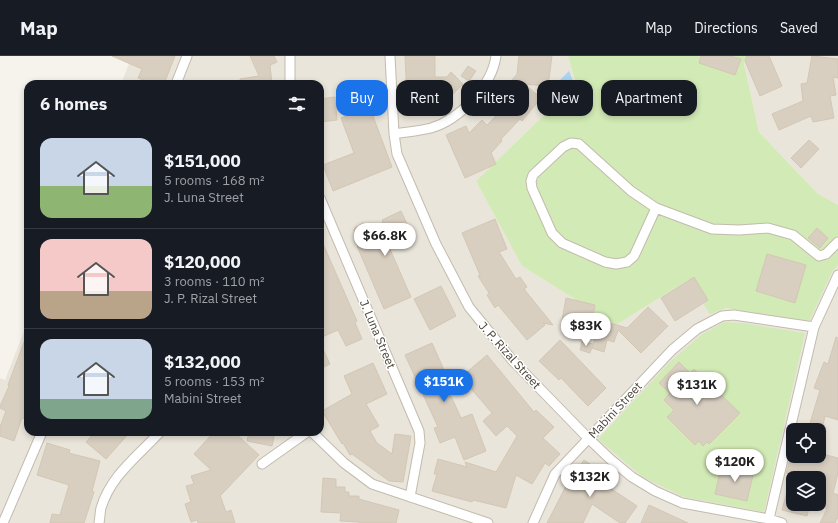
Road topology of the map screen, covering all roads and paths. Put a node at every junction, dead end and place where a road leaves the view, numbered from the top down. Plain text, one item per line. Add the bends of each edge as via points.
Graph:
1 (187, 56) edge
2 (290, 56) edge
3 (390, 56) edge
4 (496, 56) edge
5 (178, 80) edge
6 (290, 80) edge
7 (394, 134) junction
8 (324, 207) edge
9 (656, 208) junction
10 (838, 242) edge
11 (838, 275) edge
12 (814, 327) junction
13 (40, 436) edge
14 (156, 436) edge
15 (301, 436) edge
16 (316, 436) edge
17 (588, 438) junction
18 (262, 464) dead end
19 (410, 496) junction
20 (769, 521) edge
21 (3, 523) edge
22 (99, 523) edge
23 (488, 523) edge
24 (533, 523) edge
25 (782, 523) edge

1 - 5 street
2 - 6 street
3 - 7 street, J. P. Rizal Street
4 - 7 street via 487,84 457,115 432,127
7 - 17 street, J. P. Rizal Street via 397,154 436,244 469,307 513,361
8 - 19 street, J. Luna Street via 419,432 420,443
9 - 9 street via 634,256 627,262 605,262 562,243 552,232 531,181 533,175 563,147 571,143 579,144 631,191
9 - 10 street via 712,229 768,228 793,235 819,256 826,254
11 - 12 street
12 - 17 street, Mabini Street via 734,315 722,316 697,329 672,350
12 - 20 street
13 - 21 street
14 - 22 street via 121,470 101,508
15 - 18 street
16 - 19 street via 344,463 372,484
17 - 20 street, J. P. Rizal Street via 632,477 655,491 682,503
17 - 24 street, Mabini Street via 555,474
19 - 23 street
20 - 25 street, J. P. Rizal Street

